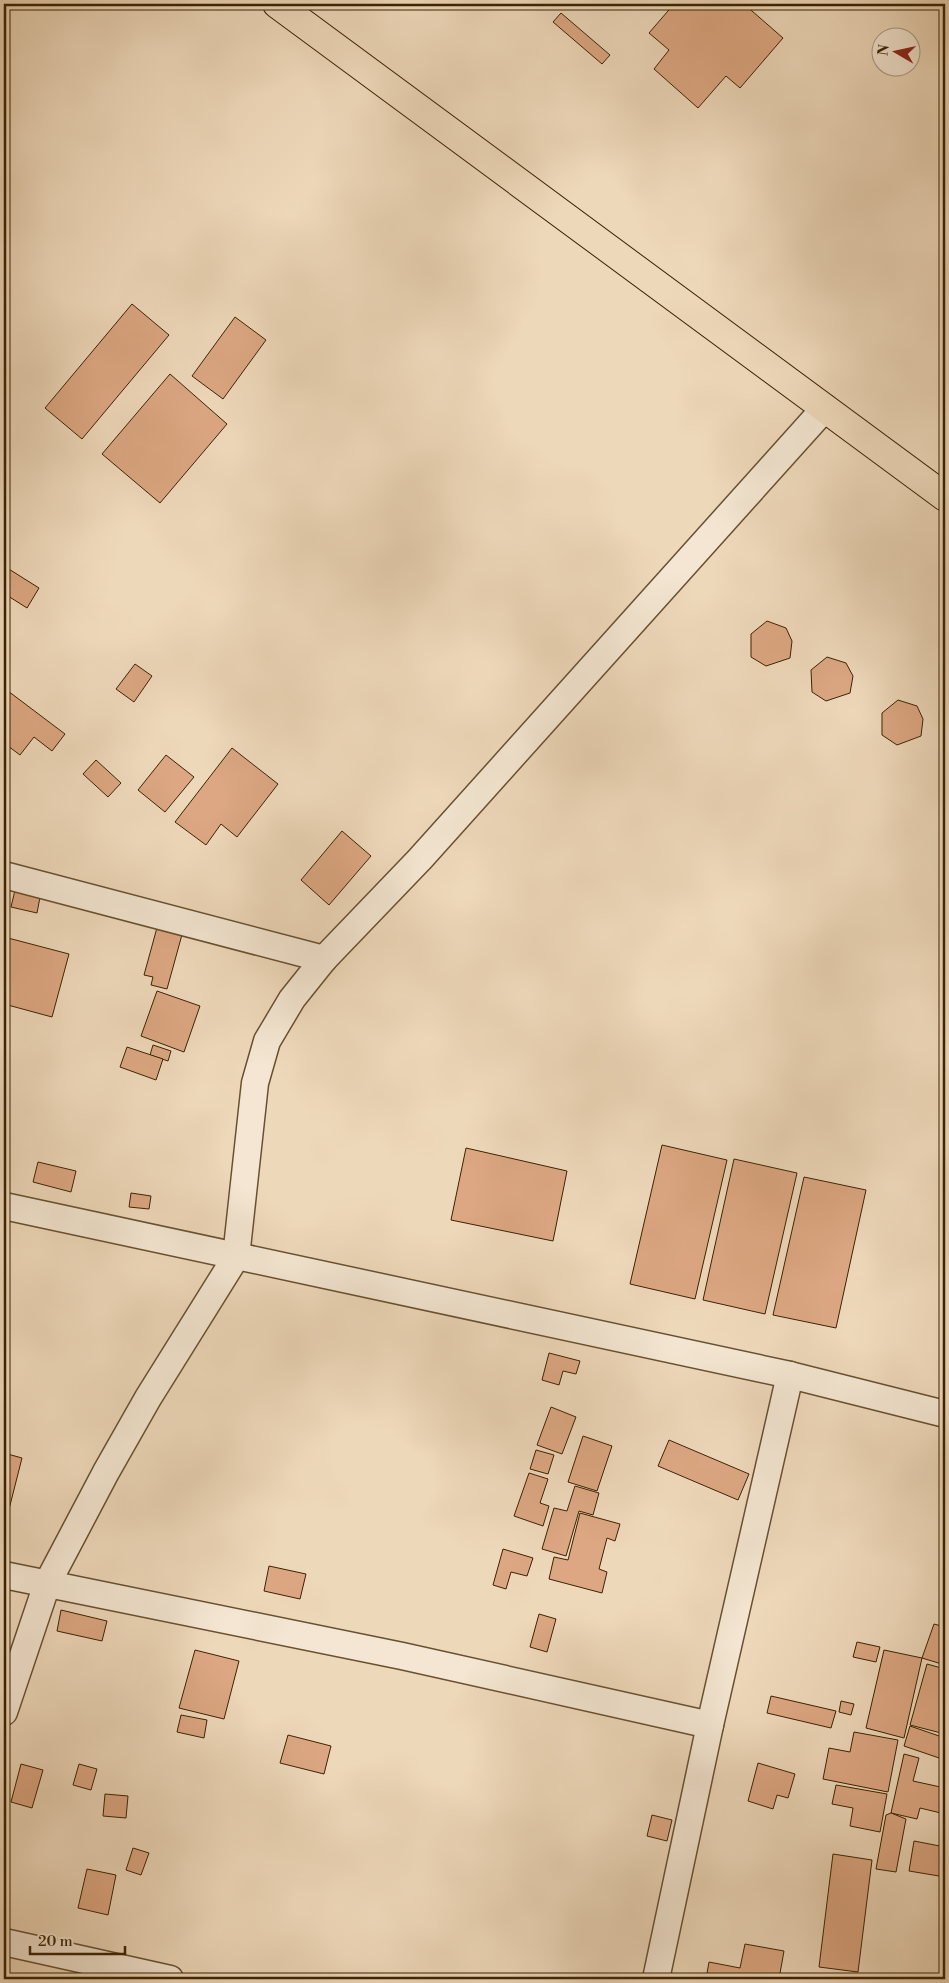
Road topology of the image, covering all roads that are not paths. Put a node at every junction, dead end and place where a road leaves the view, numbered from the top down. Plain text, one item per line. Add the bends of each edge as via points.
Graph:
1 (277, 4) edge
2 (825, 408) junction
3 (945, 498) edge
4 (4, 875) edge
5 (324, 959) junction
6 (4, 1206) edge
7 (236, 1257) junction
8 (790, 1375) junction
9 (945, 1414) edge
10 (4, 1575) edge
11 (47, 1584) junction
12 (4, 1712) edge
13 (710, 1725) junction
14 (4, 1942) edge
15 (170, 1979) edge
16 (656, 1979) edge

1 - 2 highway
2 - 3 highway
2 - 5 street via 420,859
4 - 5 street
5 - 7 street via 292,999 267,1041 255,1083
6 - 7 street
7 - 8 street
7 - 11 street via 143,1406
8 - 9 street
8 - 13 street
10 - 11 street
11 - 12 street
11 - 13 street via 402,1656
13 - 16 street
14 - 15 street

